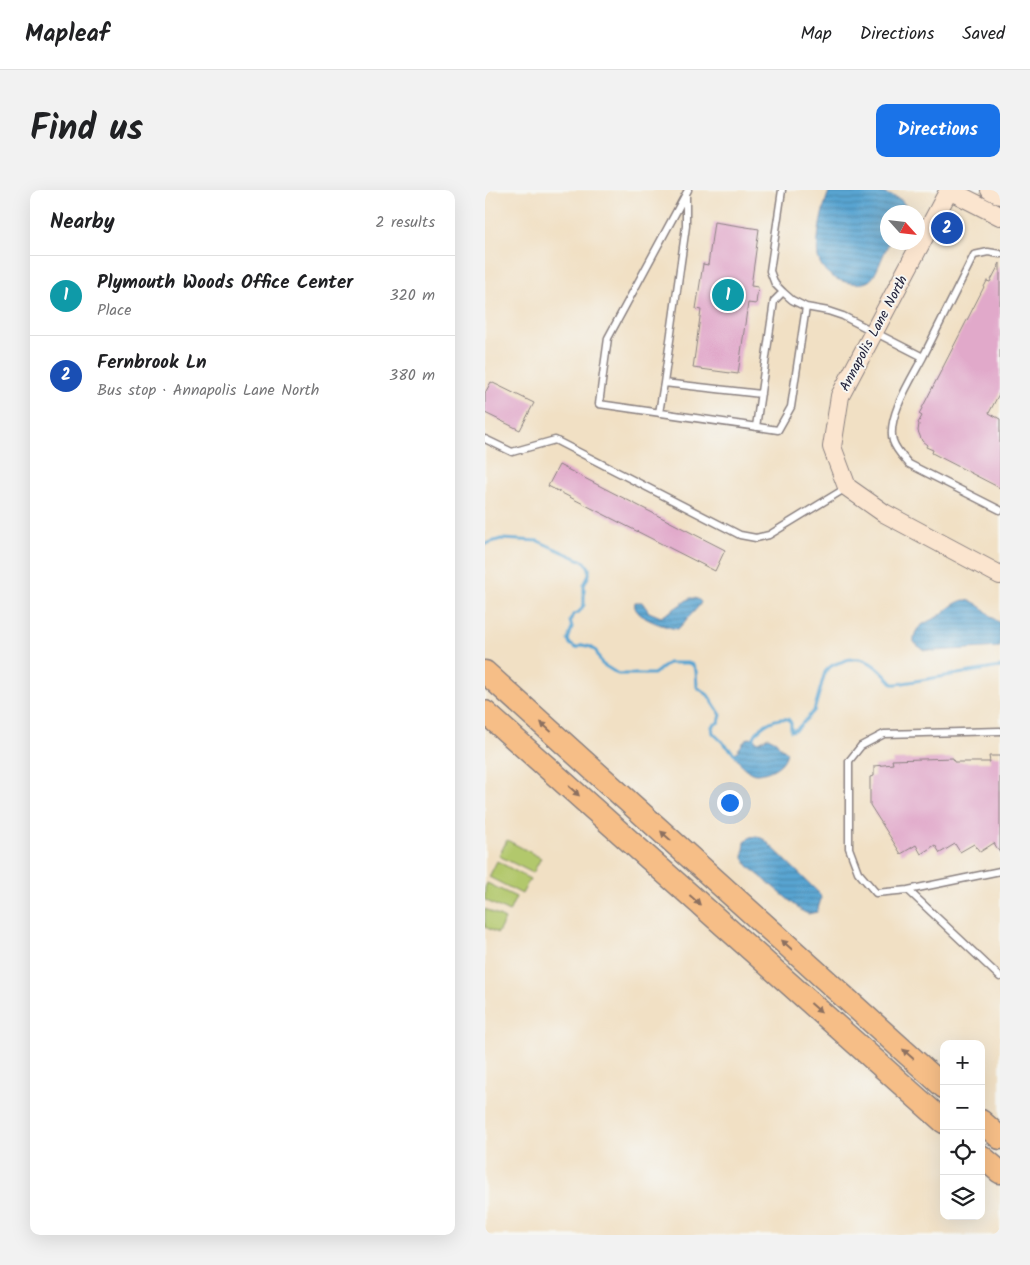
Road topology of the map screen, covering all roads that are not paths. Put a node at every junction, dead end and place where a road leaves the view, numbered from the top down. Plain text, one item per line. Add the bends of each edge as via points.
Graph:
1 (783, 190) edge
2 (949, 190) edge
3 (991, 190) edge
4 (687, 192) edge
5 (1000, 195) edge
6 (1000, 216) edge
7 (1000, 254) edge
8 (783, 292) junction
9 (806, 306) junction
10 (873, 332) junction
11 (923, 357) junction
12 (664, 383) junction
13 (761, 394) junction
14 (659, 413) junction
15 (756, 427) junction
16 (485, 438) edge
17 (847, 487) junction
18 (1000, 510) edge
19 (1000, 575) edge
20 (485, 672) edge
21 (485, 712) edge
22 (1000, 732) edge
23 (1000, 871) edge
24 (908, 890) junction
25 (1000, 977) edge
26 (942, 1085) edge
27 (940, 1118) edge
28 (985, 1125) edge
29 (1000, 1138) edge
30 (985, 1159) edge
31 (1000, 1172) edge

1 - 8 lane via 770,271 775,284
2 - 6 street
2 - 10 street, Annapolis Lane North
3 - 5 street
4 - 12 lane via 686,226
4 - 14 lane via 609,338 599,404
7 - 11 lane via 974,255
8 - 9 lane
8 - 13 lane via 775,302
9 - 10 lane via 843,316
9 - 15 lane via 791,407 778,430
10 - 11 lane
10 - 17 street, Annapolis Lane North via 840,396 832,447
11 - 18 lane via 894,416 891,428 893,442 909,464
12 - 13 lane
12 - 14 lane
13 - 15 lane
14 - 15 lane
16 - 17 lane via 512,452 555,440 740,535 756,538 769,535
17 - 19 street via 884,513
26 -> 20 highway
21 -> 27 highway
22 - 24 lane via 884,734 861,746 849,762 849,848 858,872 876,893
23 - 24 lane
24 - 25 lane
28 - 29 highway
30 - 31 highway

